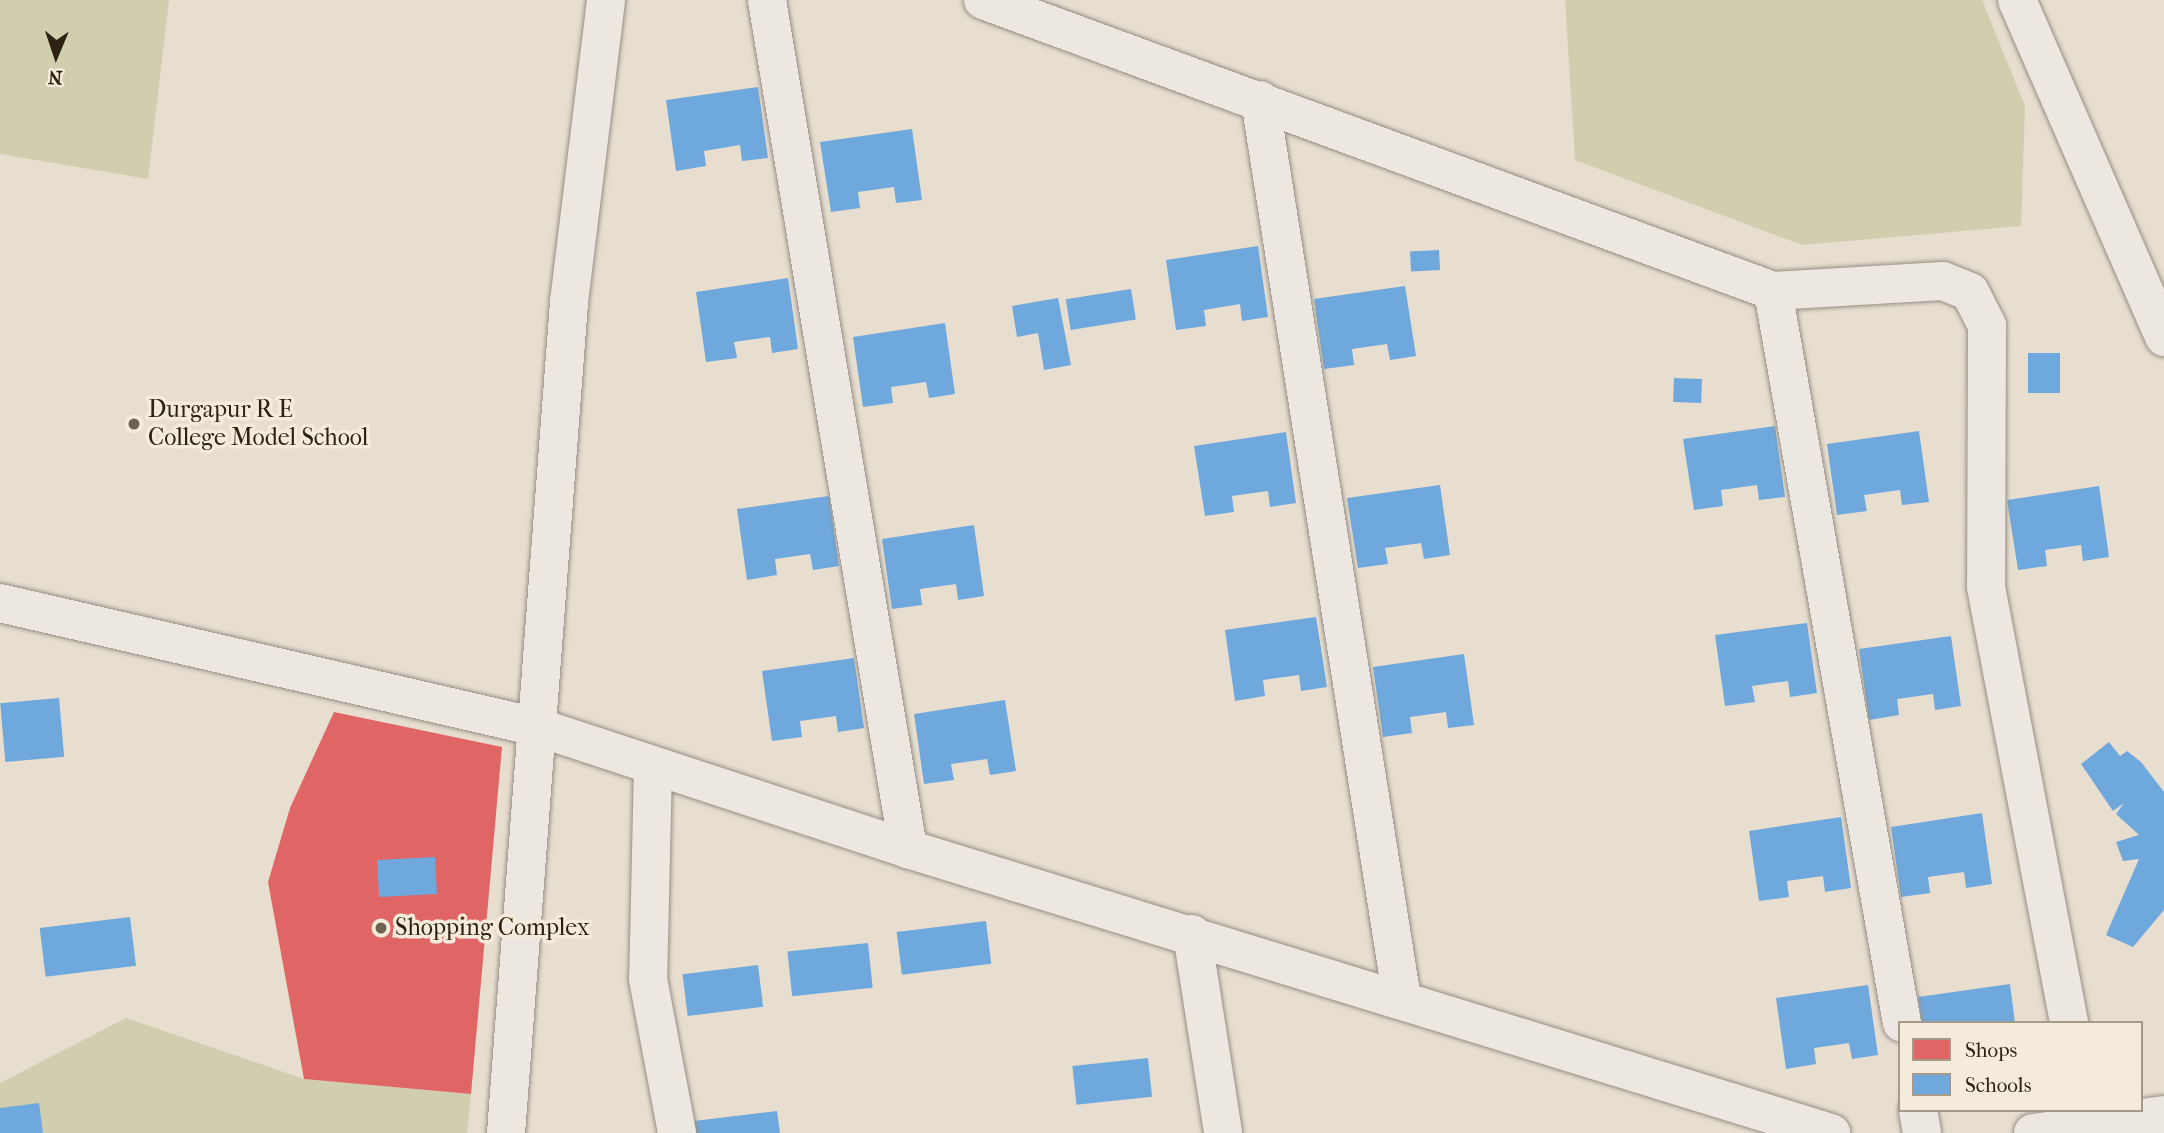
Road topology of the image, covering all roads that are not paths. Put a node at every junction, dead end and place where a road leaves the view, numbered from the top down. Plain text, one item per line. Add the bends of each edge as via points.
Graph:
1 (606, 0) edge
2 (767, 0) edge
3 (983, 0) edge
4 (2017, 0) edge
5 (1260, 100) junction
6 (2154, 287) edge
7 (1773, 290) junction
8 (2164, 337) edge
9 (0, 603) edge
10 (537, 727) junction
11 (653, 766) junction
12 (908, 849) junction
13 (1192, 934) junction
14 (1402, 1000) junction
15 (1902, 1021) edge
16 (2069, 1021) edge
17 (1918, 1112) edge
18 (2164, 1115) edge
19 (1715, 1116) edge
20 (2088, 1123) edge
21 (506, 1133) edge
22 (677, 1133) edge
23 (1223, 1133) edge
24 (1831, 1133) edge
25 (1922, 1133) edge
26 (2033, 1133) edge

1 - 10 street via 569,302
2 - 12 street
3 - 5 street
4 - 6 street
5 - 7 street
5 - 14 street
6 - 8 street
7 - 15 street
7 - 16 street via 1943,281 1970,292 1987,326 1986,587
9 - 10 street
10 - 11 street
10 - 21 street
11 - 12 street
11 - 22 street via 649,979
12 - 13 street
13 - 14 street
13 - 23 street
14 - 19 street
17 - 25 street
18 - 20 street
19 - 24 street
20 - 26 street

